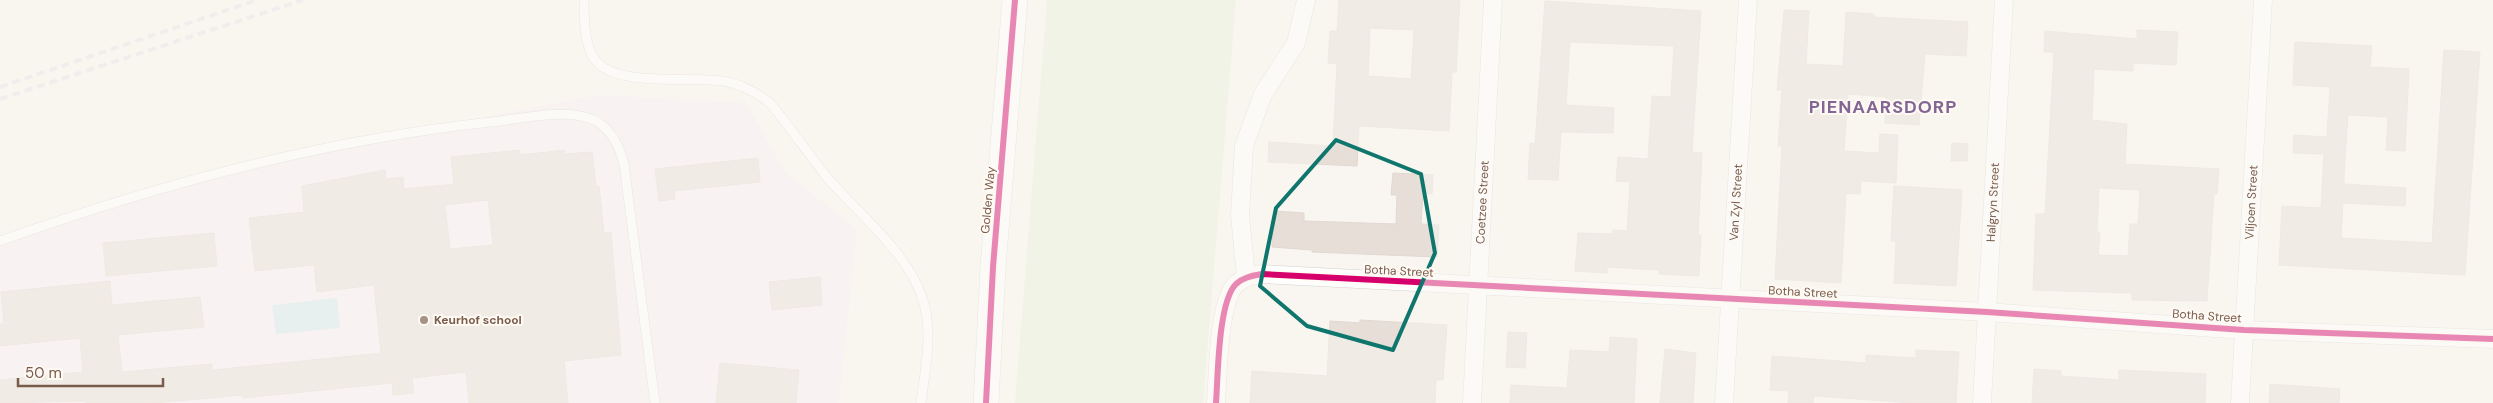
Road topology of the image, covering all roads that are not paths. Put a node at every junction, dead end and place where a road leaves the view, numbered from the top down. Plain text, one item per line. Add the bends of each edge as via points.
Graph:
1 (584, 0) edge
2 (1015, 0) edge
3 (1306, 0) edge
4 (1492, 0) edge
5 (1748, 0) edge
6 (2004, 0) edge
7 (2263, 0) edge
8 (0, 241) edge
9 (1246, 277) junction
10 (1478, 287) junction
11 (1730, 300) junction
12 (1987, 312) junction
13 (2244, 330) junction
14 (2493, 339) edge
15 (655, 403) edge
16 (921, 403) edge
17 (986, 403) edge
18 (1216, 403) edge
19 (1472, 403) edge
20 (1724, 403) edge
21 (1982, 403) edge
22 (2240, 403) edge

1 - 16 lane via 590,52 608,71 628,76 723,81 744,87 770,103 827,176 906,266 916,284 928,326
2 - 17 street, Golden Way via 993,267
3 - 9 street via 1296,44 1263,94 1244,146 1240,216
4 - 10 street, Coetzee Street
5 - 11 street, Van Zyl Street
6 - 12 street, Halgryn Street
7 - 13 street, Viljoen Street
8 - 15 lane via 193,178 308,152 452,126 576,115 604,127 619,148 624,164
9 - 10 street, Botha Street via 1262,274
9 - 18 street via 1228,297 1223,318
10 - 11 street, Botha Street
10 - 19 street, Coetzee Street
11 - 12 street, Botha Street
11 - 20 street, Van Zyl Street
12 - 13 street, Botha Street
12 - 21 street, Halgryn Street
13 - 14 street, Botha Street
13 - 22 street, Viljoen Street

